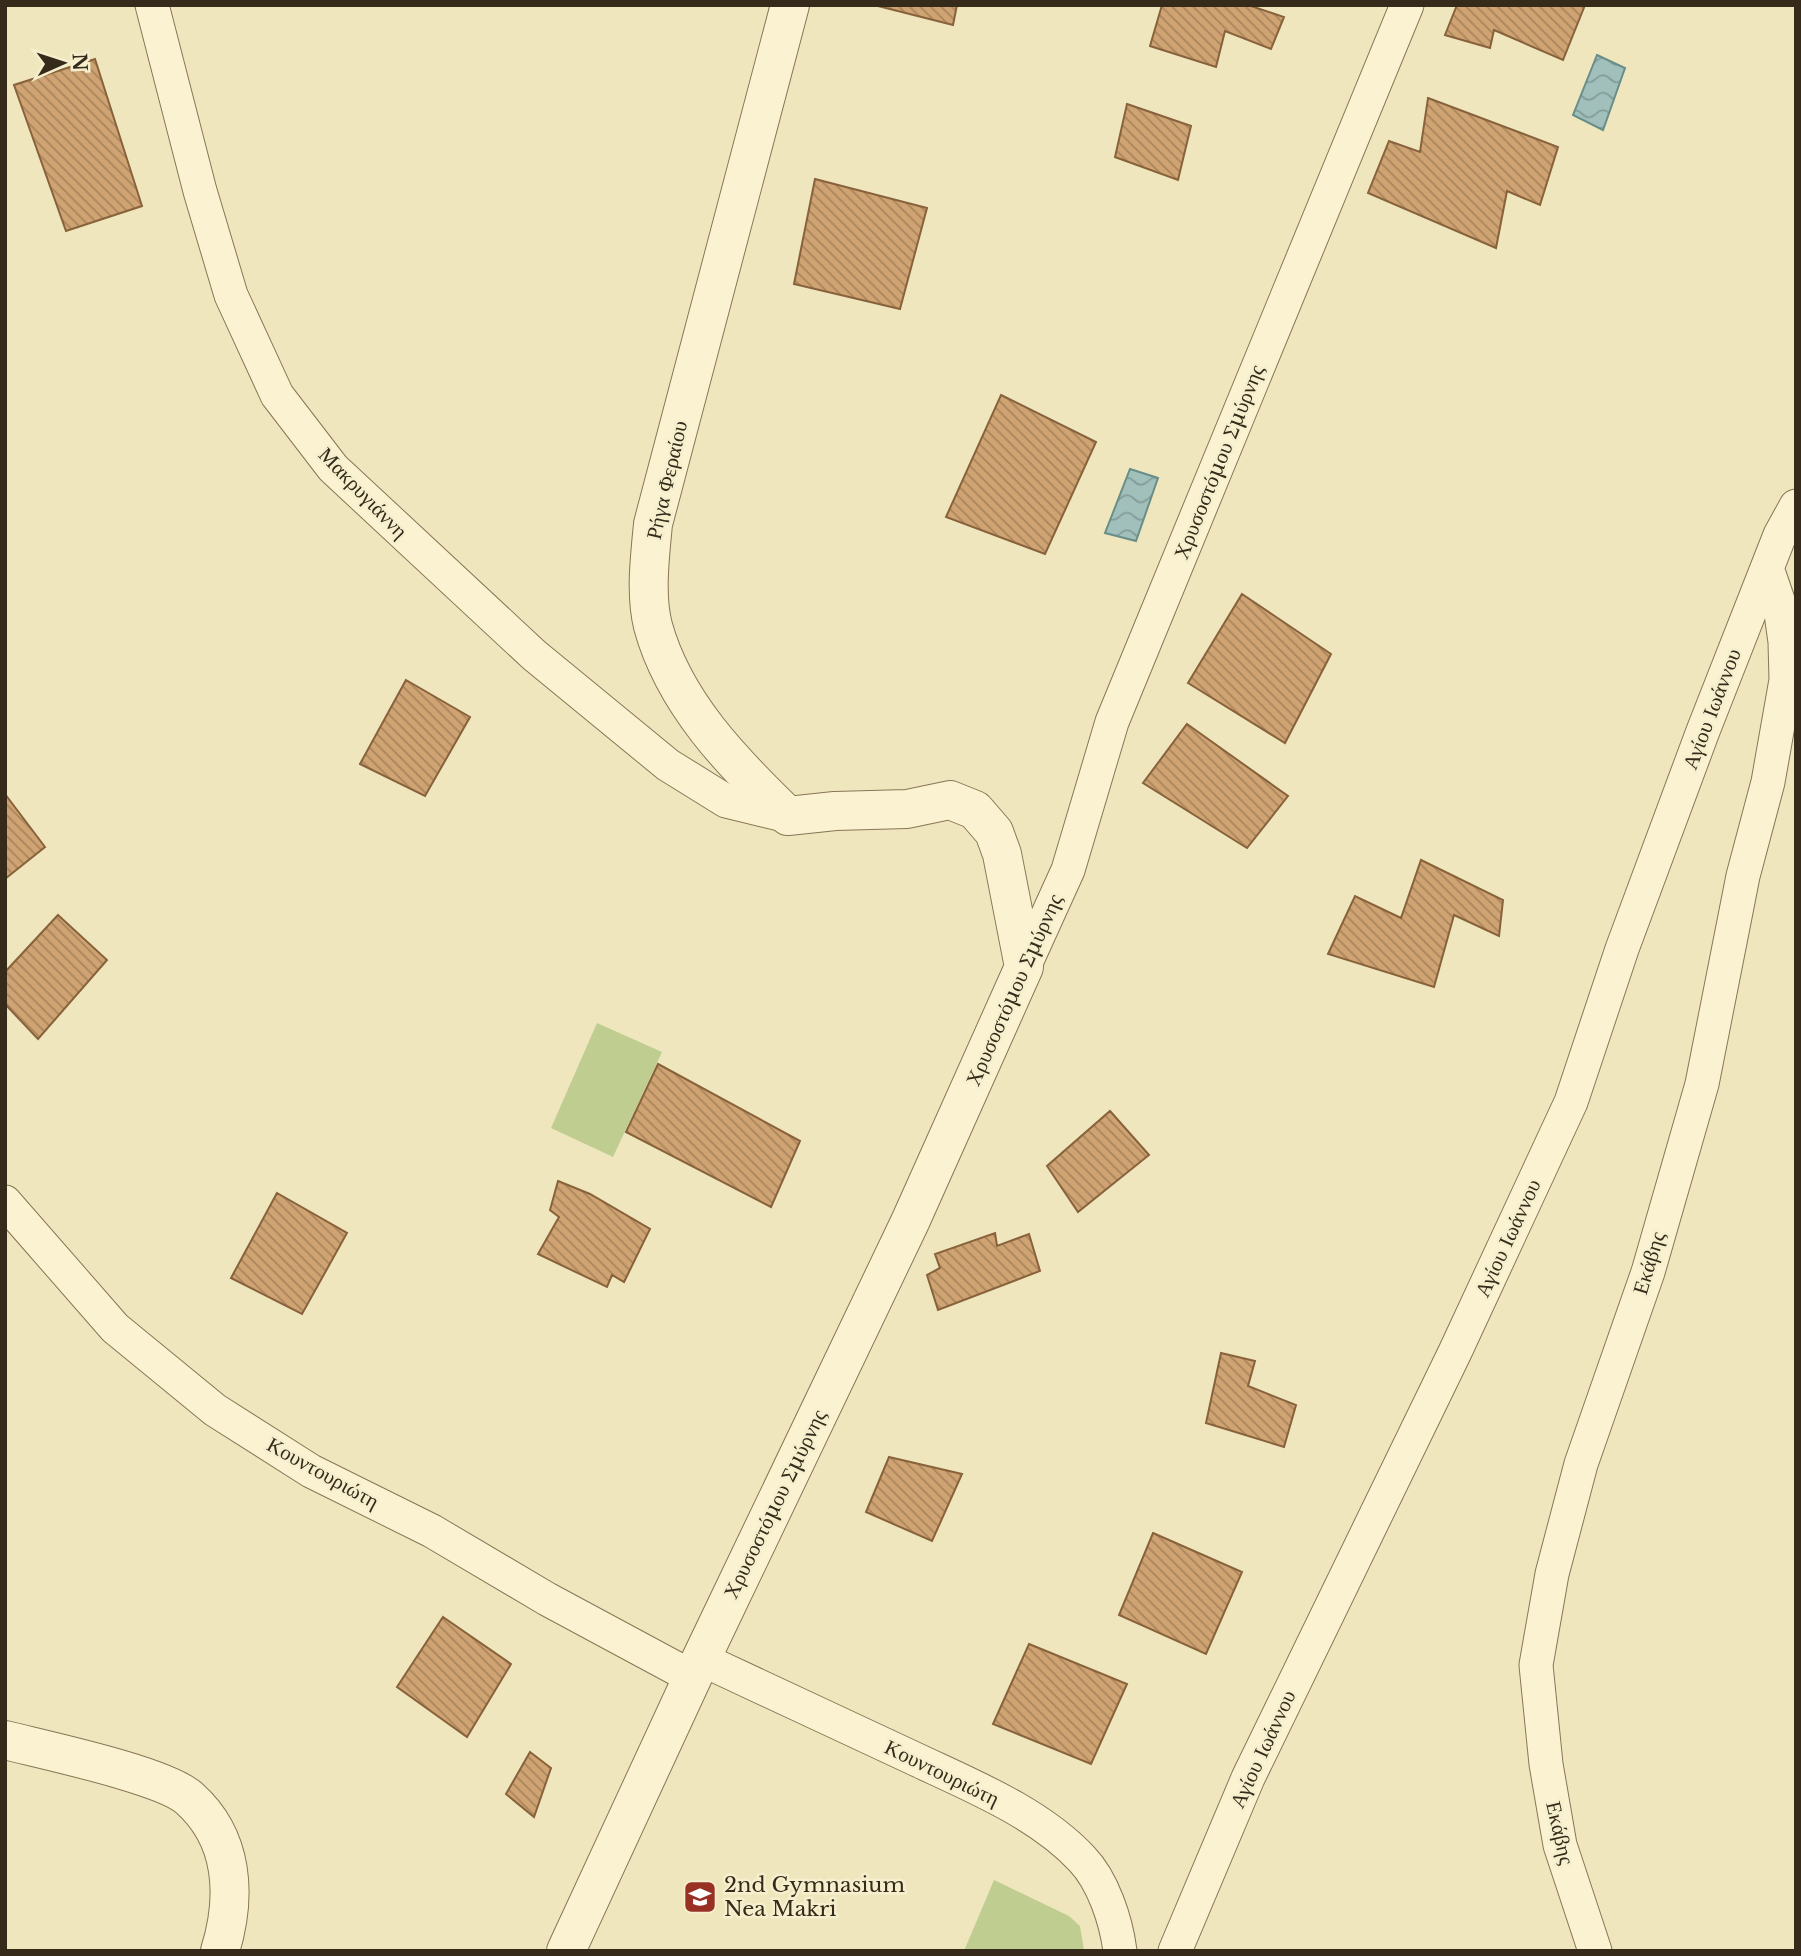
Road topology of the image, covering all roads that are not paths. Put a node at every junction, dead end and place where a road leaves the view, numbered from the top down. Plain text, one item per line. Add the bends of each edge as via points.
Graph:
1 (152, 5) edge
2 (790, 5) edge
3 (1407, 5) edge
4 (1796, 506) edge
5 (1768, 571) junction
6 (788, 816) junction
7 (1024, 967) junction
8 (5, 1202) edge
9 (696, 1668) junction
10 (5, 1740) edge
11 (220, 1951) edge
12 (566, 1951) edge
13 (1121, 1951) edge
14 (1175, 1951) edge
15 (1595, 1951) edge

1 - 6 street, Μακρυγιάννη via 231,295 277,395 333,468 534,655 668,765 726,801
2 - 6 street, Ρήγα Φεραίου via 653,524 650,564 652,624 681,691 719,746
3 - 7 street, Χρυσοστόμου Σμύρνης via 1111,722 1068,870
4 - 5 street, Αγίου Ιωάννου
5 - 14 street, Αγίου Ιωάννου via 1698,743 1571,1102 1248,1778
5 - 15 street, Εκάβης via 1780,606 1786,680 1768,782 1743,876 1702,1084 1648,1272 1581,1464 1552,1574 1536,1665 1560,1845
6 - 7 street via 907,809 950,800 975,810 994,832 1002,854
7 - 9 street, Χρυσοστόμου Σμύρνης via 910,1222
8 - 9 street, Κουντουριώτη via 115,1328 215,1410 311,1471 432,1531 547,1599
9 - 12 street, Χρυσοστόμου Σμύρνης
9 - 13 street, Κουντουριώτη via 944,1773 1052,1833 1083,1860 1106,1899
10 - 11 street via 147,1778 187,1796 212,1824 228,1857 231,1903

